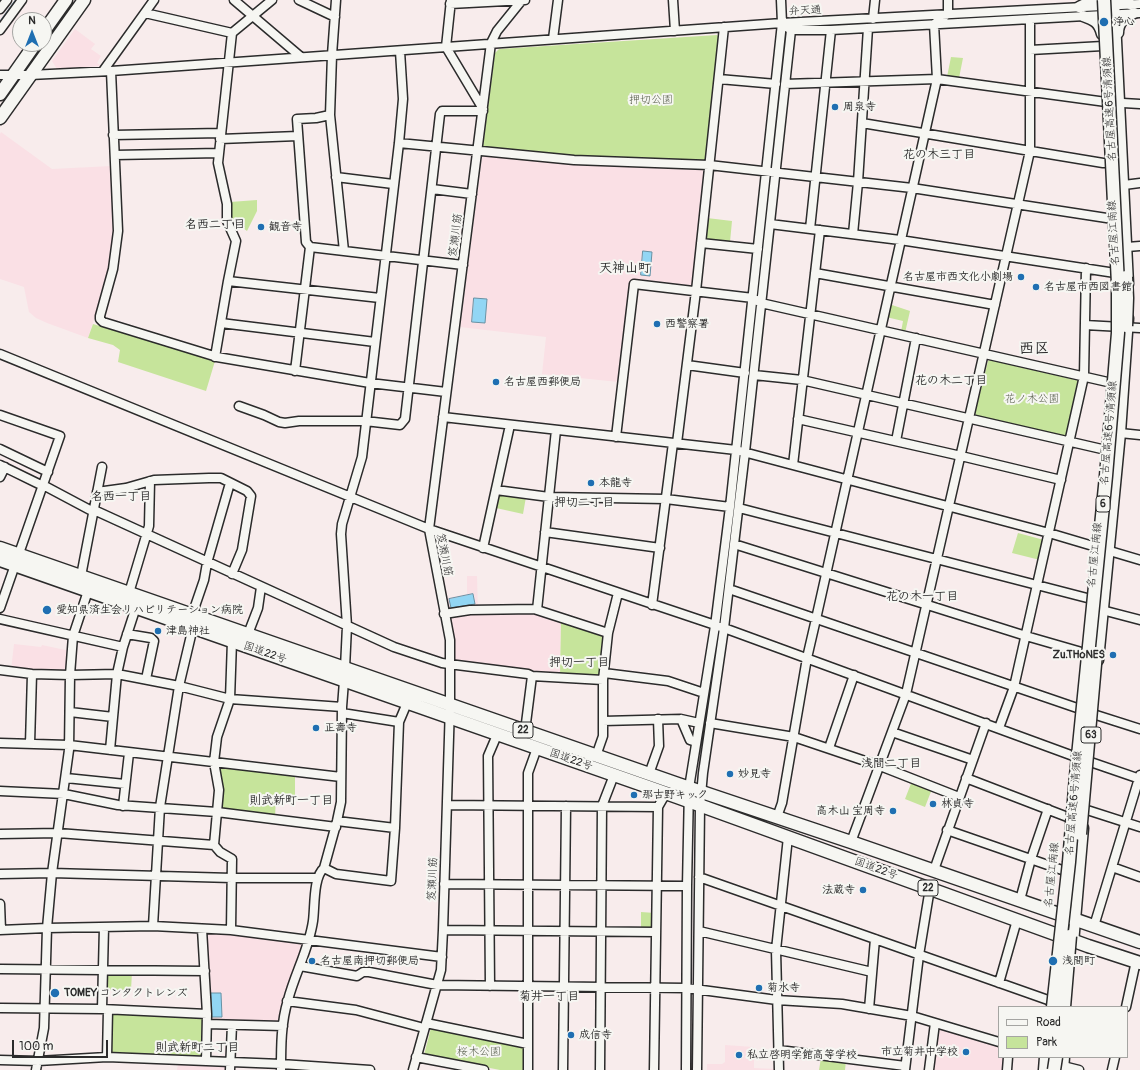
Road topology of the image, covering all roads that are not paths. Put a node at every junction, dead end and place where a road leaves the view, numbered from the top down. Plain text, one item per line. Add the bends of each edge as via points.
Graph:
1 (7, 0) edge
2 (22, 0) edge
3 (66, 0) edge
4 (84, 0) edge
5 (154, 0) edge
6 (234, 0) edge
7 (272, 0) edge
8 (299, 0) edge
9 (336, 0) edge
10 (522, 0) edge
11 (526, 0) edge
12 (558, 0) edge
13 (673, 0) edge
14 (781, 0) edge
15 (875, 0) edge
16 (948, 0) edge
17 (451, 2) edge
18 (1116, 5) edge
19 (0, 9) edge
20 (1081, 12) junction
21 (145, 13) junction
22 (948, 14) junction
23 (252, 16) junction
24 (335, 17) junction
25 (873, 18) junction
26 (1030, 19) junction
27 (52, 20) edge
28 (782, 23) junction
29 (934, 24) junction
30 (724, 28) junction
31 (868, 28) junction
32 (0, 30) edge
33 (791, 30) junction
34 (831, 30) junction
35 (675, 31) junction
36 (232, 33) junction
37 (1102, 34) junction
38 (1116, 38) junction
39 (553, 39) junction
40 (491, 44) junction
41 (1103, 46) junction
42 (446, 47) junction
43 (1030, 50) junction
44 (400, 51) junction
45 (30, 52) edge
46 (332, 55) junction
47 (301, 57) junction
48 (228, 63) junction
49 (107, 71) junction
50 (0, 75) edge
51 (30, 75) junction
52 (13, 76) junction
53 (937, 78) junction
54 (719, 79) junction
55 (865, 81) junction
56 (825, 83) junction
57 (776, 84) junction
58 (785, 84) junction
59 (471, 89) junction
60 (485, 91) junction
61 (1030, 91) junction
62 (0, 94) edge
63 (1106, 102) junction
64 (1120, 102) junction
65 (1140, 104) edge
66 (483, 110) junction
67 (330, 116) junction
68 (0, 118) edge
69 (862, 123) junction
70 (924, 134) junction
71 (113, 136) junction
72 (221, 136) junction
73 (298, 136) junction
74 (399, 144) junction
75 (437, 147) junction
76 (478, 151) junction
77 (1030, 151) junction
78 (219, 153) junction
79 (115, 155) junction
80 (1110, 163) junction
81 (709, 165) junction
82 (766, 171) junction
83 (775, 173) junction
84 (336, 177) junction
85 (816, 177) junction
86 (858, 182) junction
87 (1140, 183) edge
88 (393, 184) junction
89 (1124, 185) junction
90 (912, 188) junction
91 (432, 189) junction
92 (472, 194) junction
93 (1018, 204) junction
94 (1113, 219) junction
95 (770, 224) junction
96 (810, 229) junction
97 (820, 230) junction
98 (853, 234) junction
99 (900, 240) junction
100 (701, 243) junction
101 (1140, 246) edge
102 (310, 247) junction
103 (1126, 247) junction
104 (758, 249) junction
105 (344, 251) junction
106 (385, 256) junction
107 (1006, 256) junction
108 (424, 260) junction
109 (463, 265) junction
110 (1086, 268) junction
111 (815, 273) junction
112 (1115, 273) junction
113 (228, 281) junction
114 (890, 286) junction
115 (305, 290) junction
116 (696, 291) junction
117 (380, 298) junction
118 (753, 298) junction
119 (761, 303) junction
120 (995, 305) junction
121 (810, 314) junction
122 (221, 323) junction
123 (1085, 325) junction
124 (1116, 327) junction
125 (1128, 327) junction
126 (1140, 328) edge
127 (880, 330) junction
128 (300, 332) junction
129 (916, 338) junction
130 (375, 342) junction
131 (0, 354) edge
132 (984, 354) junction
133 (215, 357) junction
134 (687, 365) junction
135 (295, 371) junction
136 (745, 373) junction
137 (754, 375) junction
138 (1084, 376) junction
139 (802, 380) junction
140 (370, 383) junction
141 (1112, 383) junction
142 (408, 388) junction
143 (446, 392) junction
144 (866, 395) junction
145 (903, 403) junction
146 (238, 406) dead end
147 (0, 415) edge
148 (443, 417) junction
149 (798, 419) junction
150 (969, 419) junction
151 (365, 421) junction
152 (510, 425) junction
153 (556, 430) junction
154 (857, 432) junction
155 (1120, 433) junction
156 (1140, 435) edge
157 (616, 437) junction
158 (896, 441) junction
159 (1069, 442) junction
160 (675, 443) junction
161 (0, 449) edge
162 (736, 450) junction
163 (1106, 450) junction
164 (745, 452) junction
165 (961, 456) junction
166 (793, 465) junction
167 (2, 466) edge
168 (102, 467) dead end
169 (48, 472) junction
170 (0, 477) edge
171 (847, 479) junction
172 (1061, 480) junction
173 (150, 481) junction
174 (230, 483) junction
175 (43, 485) junction
176 (496, 490) junction
177 (97, 492) junction
178 (350, 496) junction
179 (549, 497) junction
180 (666, 499) junction
181 (734, 507) junction
182 (949, 507) junction
183 (94, 510) junction
184 (429, 529) junction
185 (545, 532) junction
186 (835, 532) junction
187 (1049, 533) junction
188 (147, 535) junction
189 (734, 544) junction
190 (1096, 546) junction
191 (0, 548) edge
192 (483, 548) junction
193 (660, 548) junction
194 (1108, 549) junction
195 (937, 559) junction
196 (0, 560) edge
197 (17, 560) junction
198 (1140, 560) edge
199 (207, 563) junction
200 (541, 568) junction
201 (826, 573) junction
202 (232, 574) junction
203 (81, 576) junction
204 (1037, 585) junction
205 (261, 587) junction
206 (729, 590) junction
207 (88, 591) junction
208 (129, 593) junction
209 (618, 593) junction
210 (1091, 599) junction
211 (652, 605) junction
212 (926, 605) junction
213 (136, 607) junction
214 (0, 608) edge
215 (537, 610) junction
216 (1102, 610) junction
217 (444, 614) junction
218 (192, 615) junction
219 (0, 619) edge
220 (816, 619) junction
221 (1140, 620) edge
222 (347, 626) junction
223 (715, 626) junction
224 (193, 627) junction
225 (724, 628) junction
226 (608, 633) junction
227 (127, 634) junction
228 (248, 634) junction
229 (73, 636) junction
230 (1026, 636) junction
231 (232, 641) junction
232 (123, 647) junction
233 (915, 653) junction
234 (1085, 653) junction
235 (807, 658) junction
236 (450, 664) junction
237 (345, 668) junction
238 (0, 670) edge
239 (32, 674) junction
240 (117, 674) junction
241 (70, 675) junction
242 (854, 675) junction
243 (532, 676) junction
244 (604, 677) junction
245 (146, 680) junction
246 (344, 681) junction
247 (179, 686) junction
248 (1014, 686) junction
249 (704, 693) junction
250 (906, 694) junction
251 (230, 699) junction
252 (407, 703) junction
253 (450, 705) junction
254 (1080, 709) junction
255 (342, 710) junction
256 (70, 712) junction
257 (1093, 714) junction
258 (113, 716) junction
259 (449, 718) junction
260 (658, 719) junction
261 (681, 719) junction
262 (603, 721) junction
263 (398, 722) junction
264 (699, 723) junction
265 (710, 723) junction
266 (986, 724) junction
267 (999, 728) junction
268 (1140, 729) edge
269 (525, 731) junction
270 (892, 732) junction
271 (498, 734) junction
272 (794, 737) junction
273 (696, 742) junction
274 (0, 743) edge
275 (30, 744) junction
276 (69, 745) junction
277 (537, 748) junction
278 (829, 748) junction
279 (110, 750) junction
280 (129, 753) junction
281 (596, 756) junction
282 (167, 757) junction
283 (1076, 757) junction
284 (973, 760) junction
285 (1089, 761) junction
286 (214, 762) junction
287 (880, 766) junction
288 (649, 774) junction
289 (614, 775) junction
290 (341, 777) junction
291 (1140, 777) edge
292 (66, 778) junction
293 (966, 778) junction
294 (125, 784) junction
295 (689, 788) junction
296 (0, 791) edge
297 (701, 791) junction
298 (666, 793) junction
299 (64, 794) junction
300 (959, 798) junction
301 (694, 804) junction
302 (447, 805) junction
303 (488, 805) junction
304 (123, 806) junction
305 (528, 806) junction
306 (566, 806) junction
307 (602, 806) junction
308 (160, 807) junction
309 (658, 807) junction
310 (1048, 809) junction
311 (1084, 809) junction
312 (217, 812) junction
313 (777, 817) junction
314 (1070, 818) junction
315 (1126, 822) junction
316 (337, 824) junction
317 (1140, 827) edge
318 (395, 828) junction
319 (947, 830) junction
320 (58, 833) junction
321 (0, 834) edge
322 (788, 837) junction
323 (158, 842) junction
324 (851, 842) junction
325 (214, 845) junction
326 (1031, 859) junction
327 (1112, 867) junction
328 (324, 868) junction
329 (934, 870) junction
330 (1065, 870) junction
331 (52, 873) junction
332 (0, 874) edge
333 (156, 876) junction
334 (699, 877) junction
335 (1140, 877) edge
336 (232, 878) junction
337 (318, 878) junction
338 (444, 884) junction
339 (489, 884) junction
340 (528, 884) junction
341 (565, 885) junction
342 (601, 885) junction
343 (657, 885) junction
344 (687, 886) junction
345 (930, 888) junction
346 (1020, 900) junction
347 (0, 904) edge
348 (781, 906) junction
349 (1060, 914) junction
350 (1017, 920) junction
351 (1074, 920) junction
352 (153, 926) junction
353 (1094, 926) junction
354 (104, 927) junction
355 (46, 928) junction
356 (202, 929) junction
357 (1, 930) edge
358 (231, 930) junction
359 (443, 930) junction
360 (489, 930) junction
361 (528, 931) junction
362 (564, 931) junction
363 (601, 931) junction
364 (656, 932) junction
365 (699, 932) junction
366 (1058, 934) junction
367 (875, 939) junction
368 (309, 940) junction
369 (1073, 940) junction
370 (1140, 942) edge
371 (776, 950) junction
372 (1064, 952) junction
373 (919, 955) junction
374 (442, 957) junction
375 (1138, 962) edge
376 (300, 966) junction
377 (0, 969) edge
378 (46, 970) junction
379 (103, 970) junction
380 (205, 971) junction
381 (872, 972) junction
382 (999, 983) junction
383 (436, 985) junction
384 (490, 986) junction
385 (528, 986) junction
386 (564, 986) junction
387 (600, 987) junction
388 (655, 988) junction
389 (687, 988) junction
390 (698, 989) junction
391 (777, 1000) junction
392 (287, 1001) junction
393 (1051, 1005) edge
394 (1063, 1006) edge
395 (1068, 1006) edge
396 (1126, 1006) edge
397 (0, 1008) edge
398 (44, 1008) junction
399 (869, 1009) junction
400 (105, 1010) junction
401 (207, 1014) junction
402 (912, 1016) junction
403 (935, 1023) junction
404 (207, 1024) junction
405 (232, 1025) junction
406 (283, 1026) junction
407 (425, 1026) junction
408 (998, 1042) edge
409 (528, 1044) junction
410 (779, 1050) junction
411 (107, 1057) junction
412 (416, 1057) junction
413 (1008, 1058) edge
414 (1042, 1058) edge
415 (1048, 1058) edge
416 (1048, 1058) edge
417 (1050, 1058) edge
418 (1115, 1058) edge
419 (0, 1060) edge
420 (38, 1061) junction
421 (206, 1061) junction
422 (441, 1061) junction
423 (1060, 1064) edge
424 (231, 1066) edge
425 (281, 1067) edge
426 (905, 1068) edge
427 (327, 1069) edge
428 (36, 1070) edge
429 (370, 1070) edge
430 (413, 1070) edge
431 (441, 1070) edge
432 (484, 1070) edge
433 (528, 1070) edge
434 (563, 1070) edge
435 (600, 1070) edge
436 (654, 1070) edge
437 (686, 1070) edge
438 (697, 1070) edge
439 (779, 1070) edge
440 (929, 1070) edge
441 (1007, 1070) edge
442 (1040, 1070) edge
443 (1045, 1070) edge
444 (1048, 1070) edge
445 (1079, 1070) edge
446 (1112, 1070) edge

1 - 19 street
2 - 32 street
3 - 27 highway
4 - 51 highway
5 - 21 street
6 - 23 street
7 - 23 street
8 - 24 street
9 - 24 street
10 - 11 street
10 - 17 street
10 - 40 street via 497,31
12 - 39 street
13 - 35 street
14 - 28 street
15 - 25 street
16 - 22 street
17 - 42 street
18 - 20 main road
18 - 20 street
18 - 37 main road, 名古屋江南線 / 63
18 - 38 main road, 名古屋江南線 / 63
18 - 38 main road via 1125,18 1118,27
18 - 372 highway, 名古屋高速6号清須線 / 6, bridge via 1118,333 1076,776
20 - 22 street, 弁天通
20 - 26 street
20 - 37 main road via 1096,22
21 - 36 street
21 - 49 street
22 - 25 street, 弁天通
22 - 29 street
23 - 36 street
23 - 47 street
24 - 46 street
25 - 28 street, 弁天通
26 - 29 street
26 - 43 street
28 - 30 street, 弁天通
28 - 33 street
28 - 57 street
29 - 31 street
29 - 53 street
30 - 35 street, 弁天通
30 - 54 street
31 - 34 street
31 - 55 street
33 - 34 street
33 - 58 street
34 - 56 street
35 - 39 street, 弁天通
36 - 48 street
37 - 41 main road, 名古屋江南線 / 63
38 - 64 main road, 名古屋江南線 / 63
39 - 40 street, 弁天通
40 - 42 street, 弁天通
40 - 60 street, 笈瀬川筋
41 - 43 street
41 - 63 main road, 名古屋江南線 / 63
42 - 44 street, 弁天通
42 - 59 street
43 - 61 street
44 - 46 street, 弁天通
44 - 74 street via 403,99
45 - 52 highway
46 - 47 street, 弁天通
46 - 67 street
47 - 48 street, 弁天通
48 - 49 street, 弁天通
48 - 72 street
49 - 51 street, 弁天通
49 - 71 street
50 - 52 street, 弁天通
51 - 52 street, 弁天通
51 - 68 highway
52 - 62 highway
53 - 55 street
53 - 61 street
53 - 70 street
54 - 57 street
54 - 81 street
55 - 56 street
55 - 69 street
56 - 58 street
56 - 85 street
57 - 82 street
58 - 83 street
59 - 60 street
59 - 66 street
60 - 66 street, 笈瀬川筋
61 - 63 street
61 - 77 street
63 - 64 street
63 - 80 main road, 名古屋江南線 / 63
64 - 65 street
64 - 89 main road, 名古屋江南線 / 63
66 - 75 street via 442,111
66 - 76 street, 笈瀬川筋
67 - 73 street via 297,118
67 - 84 street
69 - 70 street
69 - 86 street
70 - 77 street
70 - 90 street
71 - 72 street
71 - 79 street
72 - 73 street
72 - 78 street
73 - 102 street via 306,242
74 - 75 street
74 - 88 street
75 - 76 street
75 - 91 street
76 - 81 street via 574,160
76 - 92 street, 笈瀬川筋
77 - 80 street
77 - 93 street
78 - 79 street
78 - 113 street via 218,162 227,204 227,221 236,241
79 - 133 street via 117,241 114,269 100,319
80 - 94 main road, 名古屋江南線 / 63
81 - 82 street
81 - 100 street
82 - 83 street
82 - 104 street
83 - 85 street
83 - 95 street
84 - 88 street
84 - 105 street
85 - 86 street
85 - 96 street
86 - 90 street
86 - 98 street
87 - 89 street
88 - 106 street
89 - 103 main road, 名古屋江南線 / 63
90 - 93 street
90 - 99 street
91 - 92 street
91 - 108 street
92 - 109 street, 笈瀬川筋
93 - 94 street
93 - 107 street
94 - 112 main road, 名古屋江南線 / 63
95 - 96 street
95 - 119 street
96 - 97 street
97 - 98 street
97 - 111 street
98 - 99 street
99 - 107 street
99 - 114 street
100 - 104 street
100 - 116 street
101 - 103 street
102 - 105 street
102 - 115 street
103 - 125 main road, 名古屋江南線 / 63
104 - 118 street
105 - 106 street
106 - 108 street
106 - 117 street
107 - 110 street
107 - 120 street
108 - 109 street
108 - 142 street
109 - 143 street, 笈瀬川筋
110 - 112 street
110 - 123 street
111 - 114 street
111 - 121 street
112 - 124 main road, 名古屋江南線 / 63
113 - 115 street
113 - 122 street
114 - 120 street
114 - 127 street
115 - 117 street
115 - 128 street
116 - 118 street
116 - 134 street
116 - 157 street via 634,284
117 - 130 street
118 - 119 street
118 - 136 street
119 - 121 street
119 - 137 street
120 - 132 street
121 - 127 street
121 - 139 street
122 - 128 street
122 - 133 street
123 - 124 street
123 - 138 street
124 - 125 street
124 - 141 main road, 名古屋江南線 / 63
125 - 126 street
125 - 155 main road, 名古屋江南線 / 63
127 - 129 street
127 - 144 street
128 - 130 street
128 - 135 street
129 - 132 street
129 - 145 street
130 - 140 street
131 - 178 street
132 - 138 street
132 - 150 street
133 - 135 street
134 - 136 street
134 - 160 street
135 - 140 street
136 - 162 street
137 - 139 street
137 - 164 street
138 - 141 street
138 - 159 street
139 - 144 street
139 - 149 street
140 - 142 street
140 - 151 street
141 - 163 main road, 名古屋江南線 / 63
142 - 143 street
142 - 151 street via 405,419 400,425
143 - 148 street, 笈瀬川筋
144 - 145 street
144 - 154 street
145 - 150 street
145 - 158 street
146 - 151 street via 285,423
147 - 169 street via 60,436
148 - 152 street
148 - 184 street, 笈瀬川筋
149 - 154 street
149 - 166 street
150 - 159 street
150 - 165 street
151 - 178 street via 362,457
152 - 153 street
152 - 176 street
153 - 157 street
153 - 179 street
154 - 158 street
154 - 171 street
155 - 156 street
155 - 194 main road, 名古屋江南線 / 63
157 - 160 street
158 - 165 street
159 - 163 street
159 - 172 street
160 - 162 street
160 - 180 street
161 - 169 street
162 - 164 street
162 - 181 street
163 - 190 main road, 名古屋江南線 / 63
164 - 166 street
164 - 181 street
165 - 172 street
165 - 182 street
166 - 171 street
167 - 170 street
167 - 175 street
168 - 177 street
169 - 175 street
171 - 182 street
171 - 186 street
172 - 187 street
173 - 174 street via 221,478
173 - 177 street
173 - 188 street via 150,518
174 - 199 street
174 - 202 street via 247,491 251,496 242,550
175 - 183 street
175 - 197 street
176 - 179 street
176 - 192 street
177 - 183 street
178 - 184 street
178 - 222 street via 341,534
179 - 180 street
179 - 185 street
180 - 181 street
180 - 193 street
181 - 186 street
181 - 189 street
181 - 223 street
182 - 187 street
182 - 195 street
183 - 188 street
183 - 203 street
184 - 192 street
184 - 217 street, 笈瀬川筋
185 - 193 street
185 - 200 street
186 - 195 street
186 - 201 street
187 - 190 street
187 - 204 street
188 - 199 street
188 - 208 street
189 - 201 street
189 - 206 street
190 - 194 street
190 - 210 main road, 名古屋江南線 / 63
191 - 197 highway, 国道22号 / 22
192 - 200 street
193 - 211 street
194 - 198 street
194 - 216 main road, 名古屋江南線 / 63
195 - 204 street
195 - 212 street
196 - 197 highway, 国道22号 / 22
197 - 203 highway, 国道22号 / 22
197 - 207 highway, 国道22号 / 22
197 - 214 street
199 - 202 street
199 - 218 street
200 - 209 street
200 - 215 street
201 - 212 street
201 - 220 street
202 - 205 street
203 - 208 highway, 国道22号 / 22
204 - 210 street
204 - 230 street
205 - 222 street
205 - 228 street via 258,608
206 - 220 street
206 - 225 street
207 - 213 highway, 国道22号 / 22
207 - 229 street
208 - 218 highway, 国道22号 / 22
209 - 211 street
209 - 226 street
210 - 234 main road, 名古屋江南線 / 63
211 - 223 street
212 - 230 street
212 - 233 street
213 - 224 highway, 国道22号 / 22
213 - 227 street
215 - 217 street via 470,610
215 - 226 street
216 - 221 street
216 - 257 main road, 名古屋江南線 / 63
217 - 236 street, 笈瀬川筋 via 450,640
218 - 224 street
218 - 228 highway, 国道22号 / 22
219 - 229 street
220 - 233 street
220 - 235 street
222 - 236 street via 394,647
222 - 237 street
223 - 225 street
223 - 249 street
224 - 231 highway, 国道22号 / 22
224 - 247 street
225 - 235 street
225 - 265 street
226 - 244 street
227 - 232 street
227 - 245 street via 151,638 154,641
228 - 237 highway, 国道22号 / 22
229 - 232 street
229 - 241 street
230 - 234 street
230 - 248 street
231 - 246 highway, 国道22号 / 22
231 - 251 street
232 - 240 street
233 - 248 street
233 - 250 street
234 - 254 main road, 名古屋江南線 / 63
235 - 242 street
235 - 272 street
236 - 243 street
236 - 253 street, 笈瀬川筋
237 - 253 highway, 国道22号 / 22
238 - 239 street
239 - 241 street
239 - 275 street
240 - 241 street
240 - 245 street
240 - 258 street
241 - 256 street
242 - 250 street
242 - 278 street
243 - 244 street
243 - 269 street
244 - 249 street via 668,681
244 - 262 street
245 - 247 street
246 - 252 highway, 国道22号 / 22
246 - 255 street
247 - 251 street
247 - 282 street
248 - 254 street
248 - 267 street
249 - 264 street
250 - 266 street
250 - 270 street
251 - 255 street
251 - 286 street via 217,737
252 - 259 highway, 国道22号 / 22
252 - 263 street
253 - 259 street, 笈瀬川筋
253 - 269 highway, 国道22号 / 22
254 - 283 main road, 名古屋江南線 / 63
255 - 263 street
255 - 290 street
256 - 258 street
256 - 276 street
257 - 268 street
257 - 285 main road, 名古屋江南線 / 63
258 - 279 street
259 - 271 highway, 国道22号 / 22
259 - 302 street, 笈瀬川筋
260 - 261 street
260 - 262 street
260 - 288 street via 659,746
261 - 264 street
261 - 273 street via 690,740
262 - 281 street via 603,736
263 - 318 street
264 - 273 street
265 - 272 street
265 - 297 street
266 - 267 street
266 - 284 street
267 - 283 street
269 - 281 highway, 国道22号 / 22
270 - 284 street
270 - 287 street
271 - 277 highway, 国道22号 / 22
271 - 303 street via 488,756
272 - 278 street
272 - 313 street
273 - 295 street
274 - 275 street
275 - 276 street
276 - 279 street
276 - 292 street
277 - 289 highway, 国道22号 / 22
277 - 305 street via 528,773
278 - 287 street
279 - 280 street
280 - 282 street
280 - 294 street
281 - 288 highway, 国道22号 / 22
282 - 286 street
282 - 308 street
283 - 285 street
283 - 314 main road, 名古屋江南線 / 63
284 - 293 street
285 - 291 street
285 - 311 main road, 名古屋江南線 / 63
286 - 290 street
286 - 312 street via 219,790
287 - 300 street
287 - 324 street
288 - 295 highway, 国道22号 / 22
289 - 298 highway, 国道22号 / 22
289 - 307 street
290 - 316 street via 341,802
291 - 315 street
292 - 294 street
292 - 299 street
293 - 300 street
293 - 310 street
294 - 304 street
295 - 297 highway, 国道22号 / 22
295 - 301 street
296 - 299 street
297 - 301 street
297 - 313 highway, 国道22号 / 22
298 - 301 highway, 国道22号 / 22
298 - 309 street
299 - 304 street
299 - 320 street
300 - 319 street
301 - 322 highway, 国道22号 / 22
301 - 334 street
301 - 344 street
302 - 303 street
302 - 338 street, 笈瀬川筋
303 - 305 street
303 - 339 street
304 - 308 street
305 - 306 street
305 - 340 street
306 - 307 street
306 - 341 street
307 - 309 street
307 - 342 street
308 - 312 street
308 - 323 street
309 - 343 street
310 - 314 street
310 - 326 street
311 - 315 street
311 - 351 main road, 名古屋江南線 / 63
312 - 316 street
312 - 325 street
313 - 324 highway, 国道22号 / 22
314 - 330 main road, 名古屋江南線 / 63
315 - 317 street
315 - 327 street
316 - 318 street
316 - 328 street
318 - 328 street via 391,881 336,874
319 - 326 street
319 - 329 street
320 - 321 street
320 - 323 street
320 - 331 street
322 - 345 highway, 国道22号 / 22
322 - 348 street
323 - 325 street
323 - 333 street
324 - 329 highway, 国道22号 / 22
325 - 336 street via 232,859
326 - 330 street
326 - 346 street
327 - 335 street
327 - 353 street
328 - 337 street
329 - 346 highway, 国道22号 / 22
330 - 349 main road, 名古屋江南線 / 63
331 - 332 street
331 - 333 street
331 - 355 street
333 - 336 street
333 - 352 street
334 - 348 street
334 - 365 street
336 - 337 street
336 - 358 street
337 - 368 street
338 - 339 street
338 - 359 street, 笈瀬川筋
339 - 340 street
339 - 360 street
340 - 341 street
340 - 361 street
341 - 342 street
341 - 362 street
342 - 343 street
342 - 363 street
343 - 344 street
343 - 364 street
344 - 389 street
345 - 350 highway, 国道22号 / 22
345 - 373 street
346 - 349 highway, 国道22号 / 22
347 - 357 street
348 - 367 street
348 - 371 street
349 - 351 highway, 国道22号 / 22
349 - 366 main road, 名古屋江南線
350 - 366 highway, 国道22号 / 22
350 - 382 street
351 - 353 highway, 国道22号 / 22
351 - 369 main road, 名古屋江南線
352 - 354 street
352 - 356 street
353 - 370 highway, 国道22号 / 22
354 - 355 street
354 - 379 street
355 - 357 street
355 - 378 street
356 - 358 street
356 - 380 street
358 - 368 street
359 - 360 street
359 - 374 street, 笈瀬川筋
360 - 361 street
360 - 384 street
361 - 362 street
361 - 385 street
362 - 363 street
362 - 386 street
363 - 364 street
363 - 387 street
364 - 388 street
365 - 371 street
365 - 390 street
366 - 369 highway, 国道22号 / 22
366 - 393 main road, 名古屋江南線
367 - 373 street
367 - 381 street
368 - 374 street
368 - 376 street
369 - 375 highway, 国道22号 / 22
369 - 395 main road, 名古屋江南線
371 - 381 street
371 - 391 street
372 - 393 highway, 名古屋高速6号清須線 / 6, bridge
372 - 394 highway, 名古屋高速6号清須線 / 6, bridge
373 - 382 street
373 - 402 street
374 - 383 street, 笈瀬川筋
375 - 396 street
376 - 383 street via 357,976 369,972
376 - 392 street
377 - 378 street
378 - 379 street
378 - 398 street
379 - 380 street
379 - 400 street
380 - 401 street
381 - 399 street
382 - 393 street
383 - 384 street
383 - 407 street, 笈瀬川筋
384 - 385 street
385 - 386 street
385 - 409 street
386 - 387 street
386 - 434 street
387 - 388 street
387 - 435 street
388 - 389 street
388 - 436 street
389 - 390 street
389 - 437 street
390 - 391 street
390 - 438 street
391 - 399 street via 842,1004
391 - 410 street
392 - 406 street
392 - 407 street via 356,1010
397 - 398 street
398 - 400 street
398 - 420 street via 44,1028
399 - 402 street
400 - 401 street
400 - 411 street
401 - 404 street
402 - 403 street
402 - 426 street
403 - 408 street
403 - 440 street
404 - 405 street
404 - 421 street
405 - 406 street
405 - 424 street
406 - 425 street
407 - 409 street
407 - 412 street, 笈瀬川筋
409 - 433 street
410 - 426 street
410 - 439 street
411 - 420 street
411 - 421 street
412 - 422 street
412 - 430 street, 笈瀬川筋
413 - 441 street
414 - 442 main road
415 - 443 highway
416 - 444 highway
417 - 423 street
418 - 446 street
419 - 420 street
420 - 428 street
421 - 424 street
422 - 431 street
422 - 432 street
423 - 445 street
424 - 425 street
425 - 427 street
427 - 429 street

